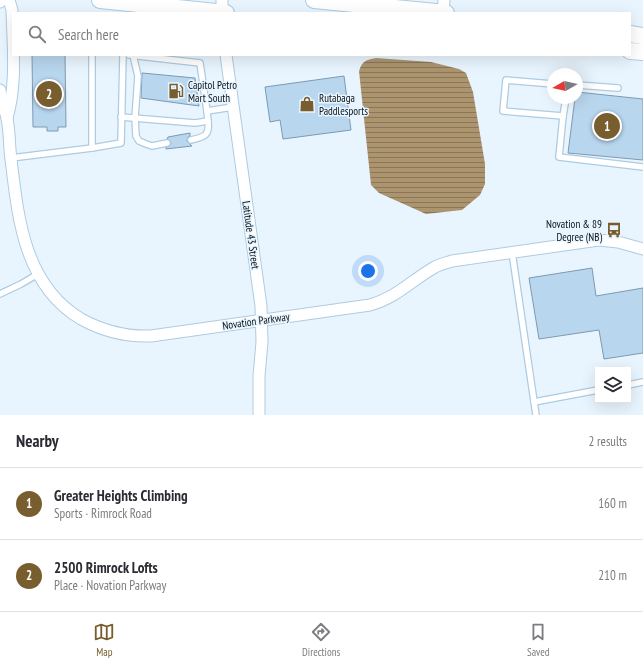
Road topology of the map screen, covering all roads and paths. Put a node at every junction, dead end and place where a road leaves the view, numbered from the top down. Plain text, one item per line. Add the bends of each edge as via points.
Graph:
1 (8, 0) edge
2 (100, 0) edge
3 (222, 0) edge
4 (314, 0) edge
5 (444, 0) edge
6 (12, 12) edge
7 (213, 12) edge
8 (222, 12) edge
9 (433, 12) edge
10 (443, 12) edge
11 (631, 34) edge
12 (643, 36) edge
13 (631, 51) edge
14 (643, 52) edge
15 (13, 56) edge
16 (92, 56) edge
17 (123, 56) edge
18 (135, 56) edge
19 (151, 56) edge
20 (199, 56) edge
21 (226, 56) edge
22 (164, 57) edge
23 (180, 58) edge
24 (200, 63) junction
25 (547, 83) edge
26 (583, 85) edge
27 (618, 88) dead end
28 (0, 90) edge
29 (565, 104) edge
30 (233, 107) junction
31 (207, 111) junction
32 (563, 116) junction
33 (121, 117) junction
34 (7, 118) junction
35 (135, 118) junction
36 (208, 121) junction
37 (191, 140) dead end
38 (167, 143) dead end
39 (92, 148) junction
40 (11, 158) junction
41 (643, 166) edge
42 (643, 249) edge
43 (512, 252) junction
44 (38, 274) junction
45 (0, 294) edge
46 (262, 320) junction
47 (643, 382) edge
48 (631, 384) edge
49 (595, 391) edge
50 (534, 402) junction
51 (259, 415) edge
52 (536, 415) edge

1 - 6 street, Novation Parkway
2 - 7 main road
3 - 8 street
4 - 9 main road
5 - 10 street
11 - 12 main road
13 - 14 main road
15 - 34 street, Novation Parkway via 12,103
16 - 39 lane
17 - 33 lane
18 - 35 lane via 138,76
19 - 22 lane
20 - 24 lane
21 - 30 street, Latitude 43 Street
22 - 23 lane
23 - 24 lane
24 - 31 lane
25 - 32 lane via 506,80 503,111
26 - 27 lane
28 - 34 street, Novation Parkway
29 - 32 lane
30 - 31 lane
30 - 46 street, Latitude 43 Street
31 - 36 lane
32 - 41 lane via 559,157
33 - 35 lane
33 - 39 lane via 121,143
34 - 40 street, Novation Parkway
35 - 36 lane via 195,123
35 - 38 lane via 136,136 139,141 152,146
36 - 37 lane via 209,127 204,137
39 - 40 lane
40 - 44 street, Novation Parkway via 25,244
42 - 43 street, Novation Parkway via 599,240
43 - 46 street, Novation Parkway via 452,261 436,266 382,302
43 - 50 lane
44 - 45 lane
44 - 46 street, Novation Parkway via 58,301 74,315 97,327 126,335 161,335
46 - 51 street, Latitude 43 Street via 258,376
47 - 48 lane
49 - 50 lane
50 - 52 lane

